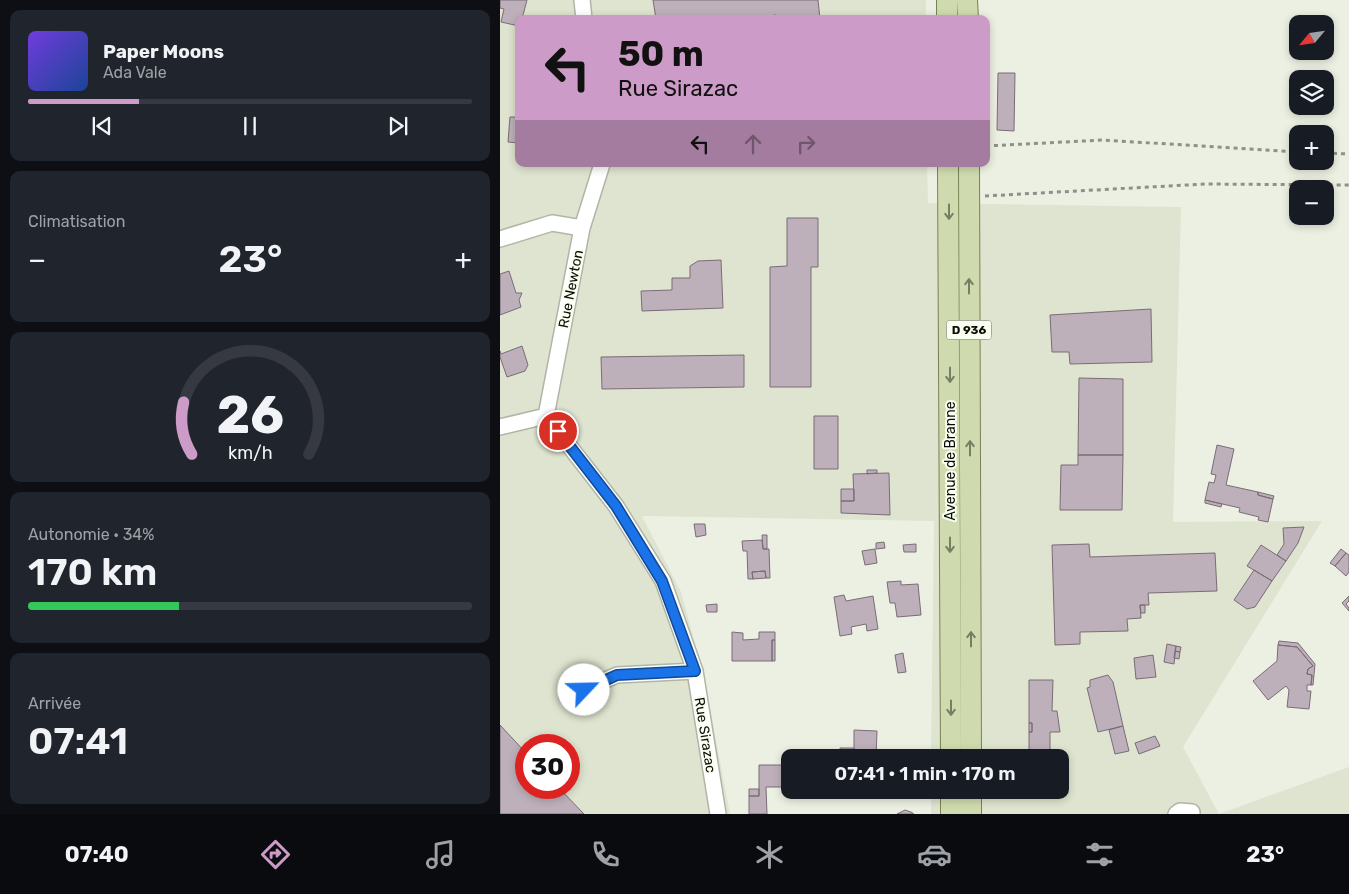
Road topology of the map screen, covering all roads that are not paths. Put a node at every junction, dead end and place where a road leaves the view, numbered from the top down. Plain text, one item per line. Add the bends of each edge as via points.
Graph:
1 (582, 0) edge
2 (947, 0) edge
3 (967, 0) edge
4 (584, 15) edge
5 (947, 15) edge
6 (968, 15) edge
7 (601, 167) edge
8 (948, 167) edge
9 (969, 167) edge
10 (582, 228) junction
11 (500, 239) edge
12 (546, 416) junction
13 (500, 427) edge
14 (695, 671) junction
15 (567, 697) dead end
16 (951, 749) edge
17 (971, 749) edge
18 (951, 799) edge
19 (971, 799) edge
20 (1192, 812) dead end
21 (718, 814) edge
22 (951, 814) edge
23 (972, 814) edge
24 (1176, 814) edge

1 - 4 street
2 - 5 main road
3 - 6 main road
7 - 10 street, Rue Newton
8 -> 16 main road, Avenue de Branne / D 936
17 -> 9 main road, Avenue de Branne / D 936
10 - 11 street via 552,223
10 - 12 street, Rue Newton
12 - 13 street
12 - 14 street, Rue Sirazac via 616,506 662,581
14 - 15 street via 617,675
14 - 21 street, Rue Sirazac
18 - 22 main road
19 - 23 main road
20 - 24 street

